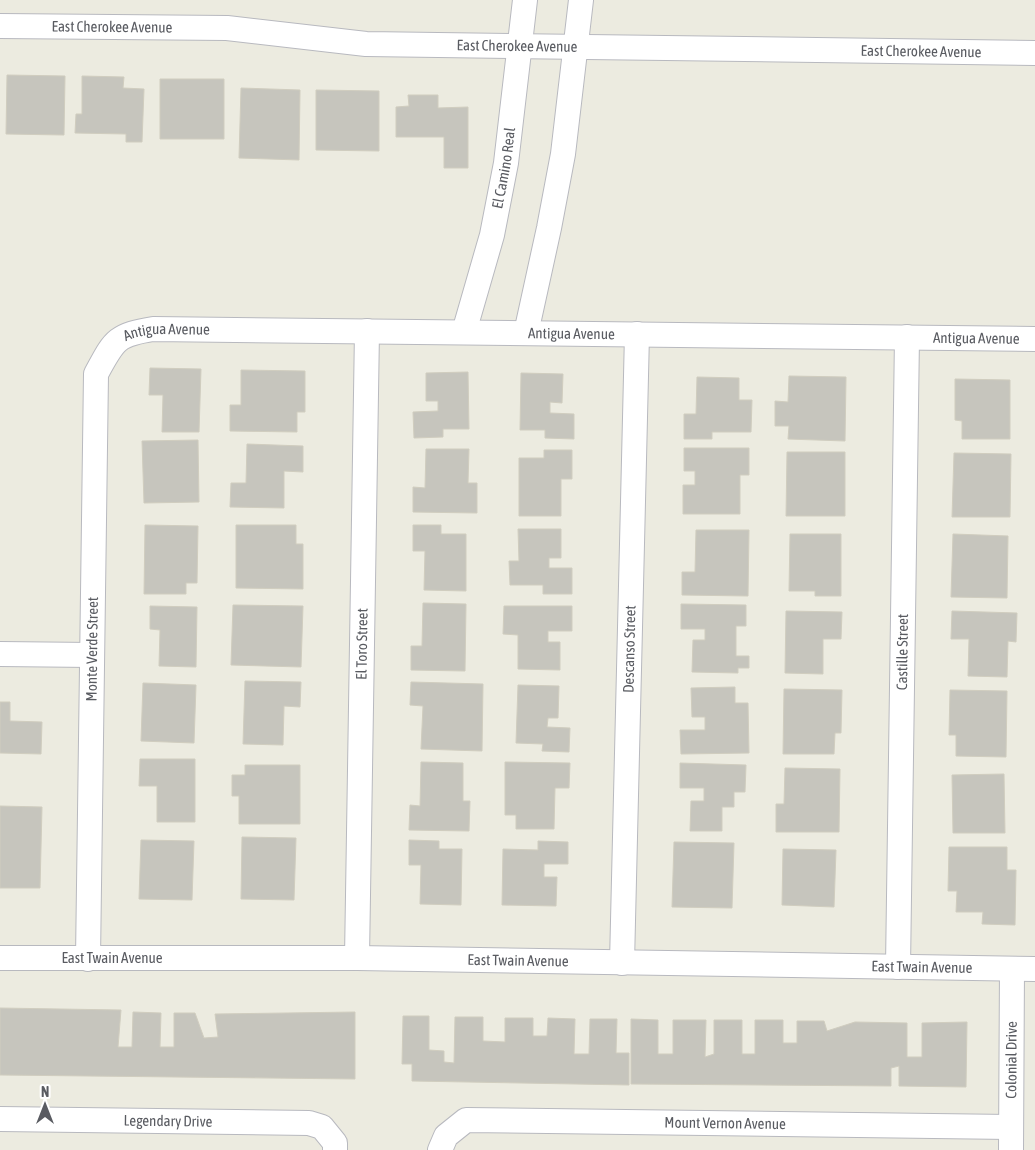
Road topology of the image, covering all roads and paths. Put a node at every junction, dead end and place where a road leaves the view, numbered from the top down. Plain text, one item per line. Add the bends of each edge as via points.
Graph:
1 (525, 0) edge
2 (581, 0) edge
3 (0, 26) edge
4 (519, 46) junction
5 (576, 47) junction
6 (1035, 53) edge
7 (367, 331) junction
8 (464, 332) junction
9 (526, 333) junction
10 (637, 334) junction
11 (906, 337) junction
12 (1035, 339) edge
13 (113, 344) joint
14 (0, 654) edge
15 (92, 655) junction
16 (0, 958) edge
17 (357, 958) junction
18 (88, 960) junction
19 (622, 963) junction
20 (898, 967) junction
21 (1023, 969) edge
22 (0, 1119) edge
23 (1010, 1127) junction
24 (443, 1143) edge
25 (332, 1144) edge
26 (1011, 1150) edge

1 - 4 street, El Camino Real
2 - 5 street
3 - 4 street, East Cherokee Avenue via 227,28 366,44
4 - 5 street, East Cherokee Avenue
4 - 8 street, El Camino Real via 506,163 494,226
5 - 6 street, East Cherokee Avenue
5 - 9 street via 563,154
7 - 8 street, Antigua Avenue
7 - 13 street, Antigua Avenue via 153,329 130,333
7 - 17 street, El Toro Street
8 - 9 street, Antigua Avenue
9 - 10 street, Antigua Avenue
10 - 11 street, Antigua Avenue
10 - 19 street, Descanso Street
11 - 12 street, Antigua Avenue
11 - 20 street, Castille Street
13 - 15 street, Monte Verde Street via 96,374
14 - 15 street
15 - 18 street, Monte Verde Street
16 - 18 street, East Twain Avenue
17 - 18 street, East Twain Avenue
17 - 19 street, East Twain Avenue
19 - 20 street, East Twain Avenue
20 - 21 street, East Twain Avenue
21 - 23 street, Colonial Drive
22 - 25 street, Legendary Drive via 309,1123 322,1127
23 - 24 street, Mount Vernon Avenue via 466,1120
23 - 26 street, Colonial Drive

